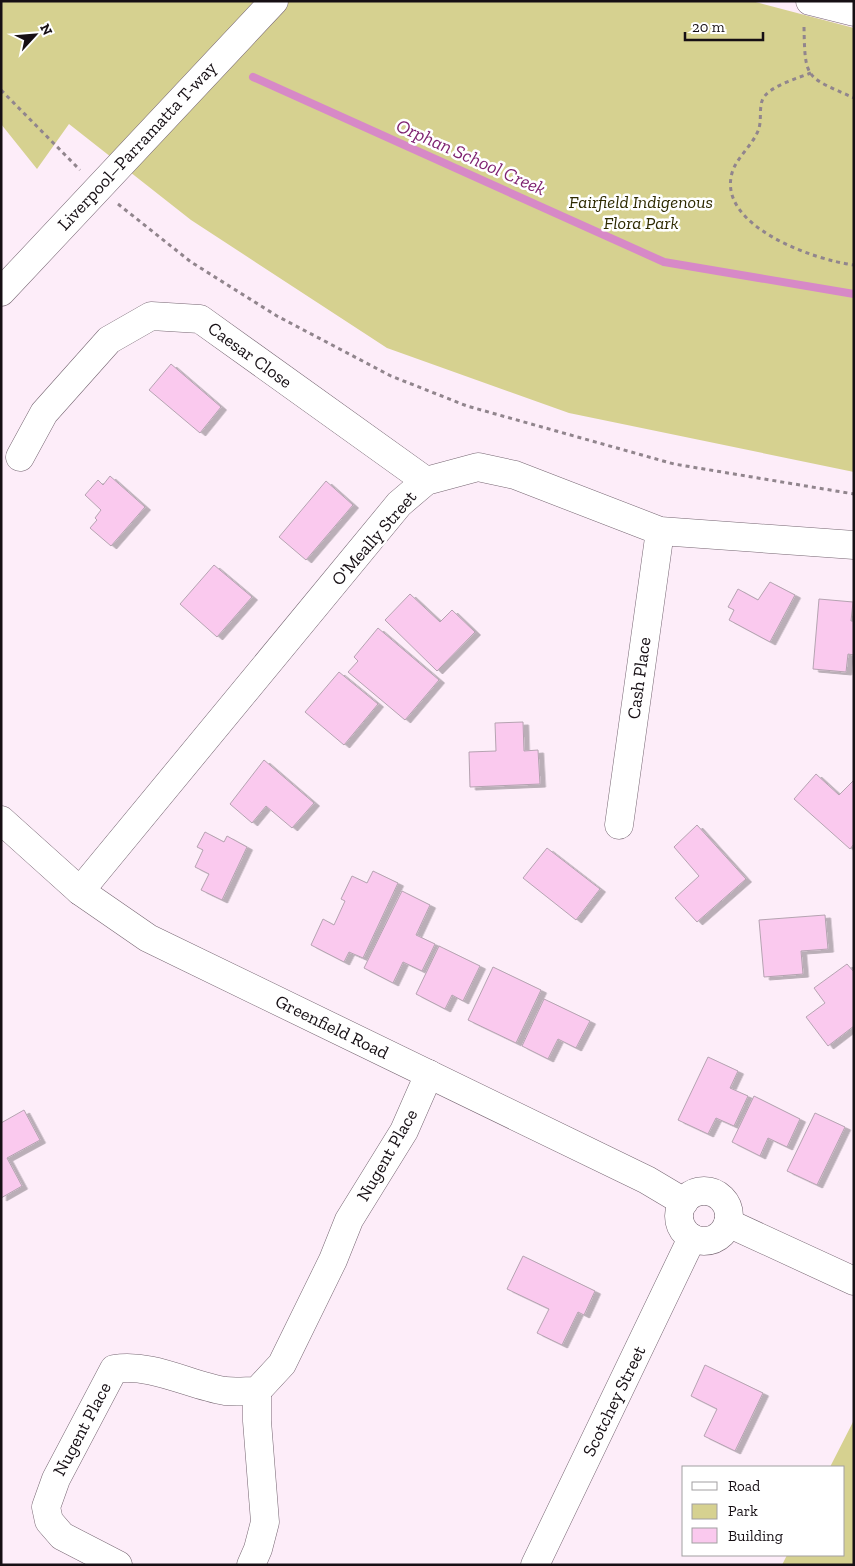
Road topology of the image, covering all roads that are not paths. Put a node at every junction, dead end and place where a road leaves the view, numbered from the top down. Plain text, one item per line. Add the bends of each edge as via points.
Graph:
1 (274, 1) edge
2 (849, 8) edge
3 (807, 10) edge
4 (1, 292) edge
5 (20, 456) dead end
6 (426, 481) junction
7 (660, 531) junction
8 (854, 545) edge
9 (1, 820) edge
10 (619, 825) dead end
11 (80, 891) junction
12 (429, 1074) junction
13 (684, 1202) junction
14 (728, 1223) junction
15 (692, 1238) junction
16 (854, 1281) edge
17 (257, 1391) junction
18 (118, 1565) edge
19 (251, 1565) edge
20 (535, 1565) edge

1 - 4 street, Liverpool–Parramatta T-way
2 - 3 street
5 - 6 street, Caesar Close via 44,414 109,340 151,316 200,319
6 - 7 street, O'Meally Street via 478,467 515,475
6 - 11 street, O'Meally Street via 399,504
7 - 8 street, O'Meally Street
7 - 10 street, Cash Place
9 - 11 street, Greenfield Road
11 - 12 street, Greenfield Road via 148,938
12 - 13 street, Greenfield Road via 647,1180
12 - 17 street, Nugent Place via 404,1131 349,1220 282,1364
13 - 14 street via 694,1193 711,1192 724,1202
13 - 15 street via 680,1222
14 - 15 street via 716,1238 702,1241
14 - 16 street
15 - 20 street, Scotchey Street
17 - 18 street, Nugent Place via 224,1390 155,1372 114,1369 56,1479 46,1507 48,1521 62,1536
17 - 19 street via 265,1522

